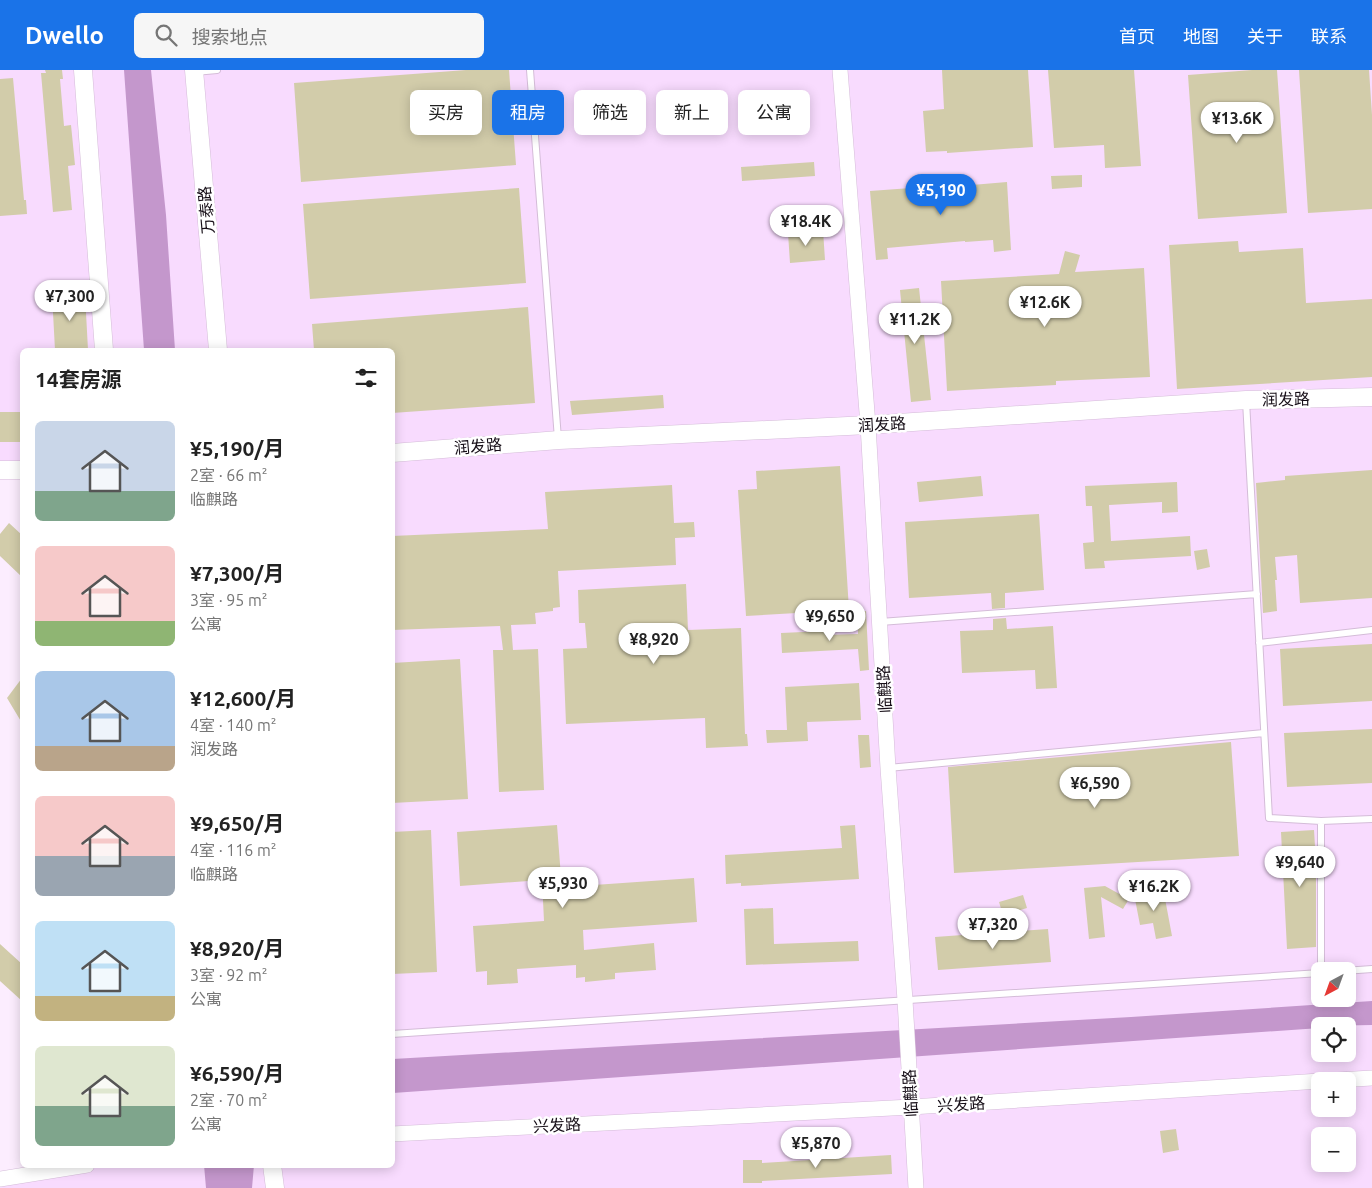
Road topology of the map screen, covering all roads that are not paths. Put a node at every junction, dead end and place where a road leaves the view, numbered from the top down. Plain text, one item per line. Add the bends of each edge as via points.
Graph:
1 (83, 70) edge
2 (217, 70) edge
3 (530, 70) edge
4 (840, 70) edge
5 (194, 71) edge
6 (104, 348) edge
7 (218, 348) edge
8 (1372, 397) edge
9 (1246, 400) junction
10 (868, 425) junction
11 (558, 440) junction
12 (395, 453) edge
13 (0, 470) edge
14 (20, 470) edge
15 (1256, 594) junction
16 (880, 622) junction
17 (1372, 630) edge
18 (1259, 643) junction
19 (1264, 733) junction
20 (888, 768) junction
21 (1372, 819) edge
22 (1321, 822) junction
23 (1321, 962) edge
24 (1372, 969) edge
25 (1356, 970) edge
26 (1311, 973) edge
27 (905, 1000) junction
28 (395, 1034) edge
29 (1372, 1078) edge
30 (1356, 1079) edge
31 (1311, 1082) edge
32 (911, 1107) junction
33 (395, 1134) edge
34 (68, 1168) edge
35 (272, 1168) edge
36 (0, 1179) edge
37 (275, 1188) edge
38 (916, 1188) edge

1 - 6 main road
2 - 5 lane
3 - 11 lane
4 - 10 street, 临麒路
5 - 7 main road, 万泰路
8 - 9 main road, 润发路
9 - 10 main road, 润发路
9 - 15 lane
10 - 11 main road, 润发路
10 - 16 street, 临麒路
11 - 12 main road, 润发路
13 - 14 main road
15 - 16 lane
15 - 18 lane
16 - 20 street, 临麒路
17 - 18 lane
18 - 19 lane
19 - 20 lane
19 - 22 lane via 1269,818
20 - 27 street, 临麒路
21 - 22 lane
22 - 23 lane
24 - 25 lane
26 - 27 lane
27 - 28 lane
27 - 32 street, 临麒路
29 - 30 street, 兴发路
31 - 32 street, 兴发路
32 - 33 street, 兴发路
32 - 38 street, 临麒路
34 - 36 street
35 - 37 main road

